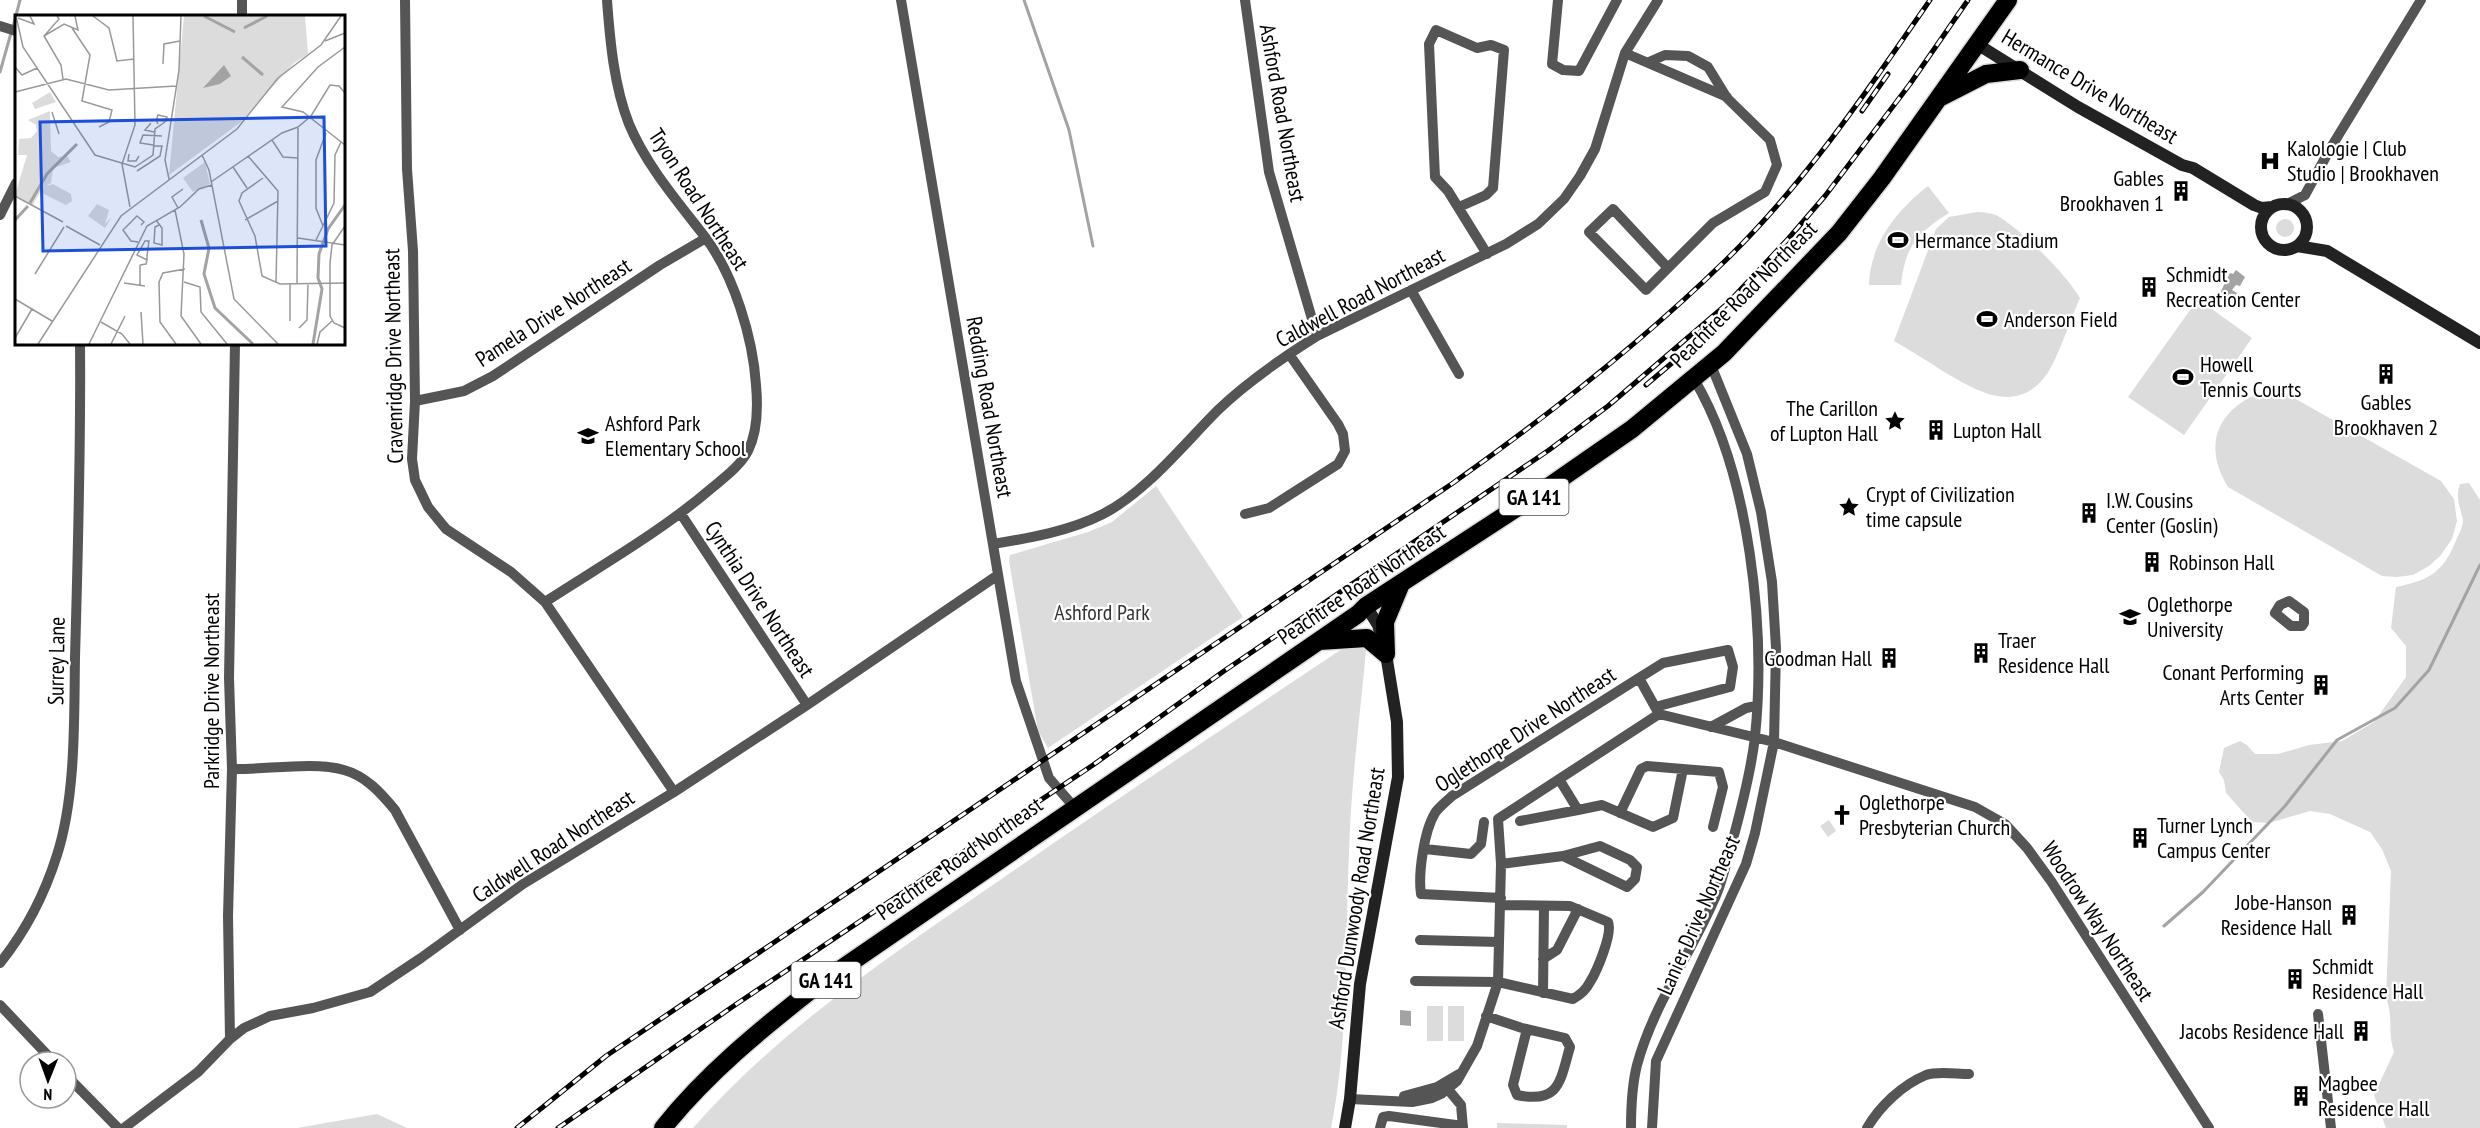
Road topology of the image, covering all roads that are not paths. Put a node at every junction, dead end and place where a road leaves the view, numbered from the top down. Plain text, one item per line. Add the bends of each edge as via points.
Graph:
1 (405, 0) edge
2 (607, 0) edge
3 (901, 0) edge
4 (1245, 0) edge
5 (1558, 0) edge
6 (1617, 0) edge
7 (1658, 0) edge
8 (2008, 0) edge
9 (2421, 0) edge
10 (0, 26) edge
11 (15, 31) edge
12 (1977, 44) junction
13 (1625, 53) junction
14 (1653, 64) junction
15 (2020, 70) junction
16 (1939, 97) junction
17 (1727, 98) junction
18 (2182, 165) junction
19 (15, 185) edge
20 (2305, 195) junction
21 (2288, 204) junction
22 (1459, 207) junction
23 (2272, 207) junction
24 (2301, 212) junction
25 (0, 214) edge
26 (2260, 225) junction
27 (2307, 232) junction
28 (706, 238) junction
29 (2297, 246) junction
30 (2321, 250) junction
31 (1487, 254) junction
32 (1668, 268) junction
33 (1411, 290) junction
34 (1317, 336) junction
35 (2480, 343) edge
36 (80, 345) edge
37 (235, 345) edge
38 (1289, 354) junction
39 (1711, 365) junction
40 (1459, 374) dead end
41 (1694, 379) junction
42 (415, 401) junction
43 (681, 514) junction
44 (1245, 514) dead end
45 (993, 544) junction
46 (998, 575) junction
47 (1400, 586) junction
48 (545, 602) junction
49 (1366, 606) junction
50 (1318, 642) junction
51 (1386, 654) junction
52 (1639, 678) junction
53 (807, 705) junction
54 (1756, 706) junction
55 (1657, 710) junction
56 (1740, 712) junction
57 (1711, 727) junction
58 (1737, 733) junction
59 (1755, 738) junction
60 (1774, 742) junction
61 (232, 769) junction
62 (1683, 769) junction
63 (1559, 779) junction
64 (674, 792) junction
65 (1075, 808) junction
66 (1578, 810) junction
67 (1620, 813) junction
68 (1521, 821) dead end
69 (1484, 822) dead end
70 (1713, 826) dead end
71 (1425, 849) junction
72 (1563, 856) junction
73 (1501, 864) junction
74 (1501, 901) junction
75 (1544, 906) junction
76 (1578, 909) junction
77 (460, 930) junction
78 (1420, 940) dead end
79 (1499, 942) junction
80 (1544, 959) junction
81 (0, 963) edge
82 (1415, 981) dead end
83 (1498, 982) junction
84 (1543, 993) junction
85 (0, 1005) edge
86 (2318, 1014) dead end
87 (1486, 1016) junction
88 (1527, 1029) junction
89 (230, 1039) junction
90 (43, 1050) edge
91 (1462, 1073) junction
92 (1969, 1074) dead end
93 (78, 1087) edge
94 (1451, 1093) junction
95 (1350, 1099) junction
96 (1393, 1101) junction
97 (1463, 1127) edge
98 (118, 1128) edge
99 (124, 1128) edge
100 (663, 1128) edge
101 (1345, 1128) edge
102 (1380, 1128) edge
103 (1631, 1128) edge
104 (1652, 1128) edge
105 (1867, 1128) edge
106 (2209, 1128) edge
107 (2331, 1128) edge

1 - 42 street, Cravenridge Drive Northeast
2 - 28 street, Tryon Road Northeast via 612,53 629,124 644,153
3 - 45 street, Redding Road Northeast
4 - 34 street, Ashford Road Northeast via 1269,172
5 - 6 street via 1552,64 1563,70 1579,71
7 - 13 street, Caldwell Road Northeast
8 - 12 highway, Peachtree Road Northeast / GA 141
9 - 20 street
10 - 11 street
12 - 15 street, Hermance Drive Northeast
12 - 16 highway, Peachtree Road Northeast / GA 141
13 - 14 street
13 - 31 street, Caldwell Road Northeast via 1594,149 1580,176 1564,199 1538,224
14 - 17 street
14 - 17 street via 1665,55 1688,56 1708,68
15 - 16 highway via 1986,74
15 - 18 street, Hermance Drive Northeast
16 - 39 highway, Peachtree Road Northeast / GA 141 via 1839,233
17 - 32 street via 1770,140 1777,165 1765,192 1713,223
18 - 23 street, Hermance Drive Northeast via 2254,205
18 - 26 street, Hermance Drive Northeast via 2250,211
19 - 25 street
20 - 21 street
20 - 24 street
21 - 23 street, Hermance Drive Northeast
21 - 24 street
22 - 22 street via 1493,188 1504,50 1491,45 1477,48 1436,30 1429,44 1435,177
22 - 31 street
23 - 26 street
24 - 27 street, Hermance Drive Northeast
26 - 29 street, Hermance Drive Northeast via 2264,240 2276,249
27 - 29 street
27 - 30 street, Hermance Drive Northeast
28 - 42 street, Pamela Drive Northeast via 493,376 464,391
28 - 43 street, Tryon Road Northeast via 729,279 750,340 758,404 747,451 732,471
29 - 30 street, Hermance Drive Northeast
30 - 35 street, Hermance Drive Northeast
31 - 33 street, Caldwell Road Northeast
32 - 32 street via 1613,209 1589,232 1646,290
33 - 34 street, Caldwell Road Northeast
33 - 40 street
34 - 38 street, Caldwell Road Northeast
36 - 81 street, Surrey Lane via 73,748 66,820 57,856 36,905 17,942
37 - 61 street, Parkridge Drive Northeast via 229,678
38 - 44 street via 1338,424 1345,451 1338,464 1269,508
38 - 45 street, Caldwell Road Northeast via 1247,384 1148,480 1105,513 1083,523
39 - 41 highway, Peachtree Road Northeast / GA 141
39 - 60 street, Lanier Drive Northeast via 1747,454 1769,559 1776,648
41 - 47 highway, Peachtree Road Northeast / GA 141 via 1632,429
41 - 54 street, Lanier Drive Northeast via 1723,440 1741,508 1757,619
42 - 48 street, Cravenridge Drive Northeast via 412,459 415,480 428,507 446,529 511,572
43 - 48 street, Tryon Road Northeast
43 - 53 street, Cynthia Drive Northeast
45 - 46 street, Redding Road Northeast
46 - 53 street, Caldwell Road Northeast
46 - 65 street, Redding Road Northeast via 1016,681 1049,778
47 - 49 highway, Peachtree Road Northeast / GA 141
47 - 51 highway via 1385,622
48 - 64 street, Cravenridge Drive Northeast
49 - 50 highway, Peachtree Road Northeast / GA 141
49 - 51 street, Ashford Dunwoody Road Northeast via 1378,626
50 - 51 highway via 1367,638
50 - 65 highway, Peachtree Road Northeast / GA 141
51 - 95 street, Ashford Dunwoody Road Northeast via 1397,722 1398,777 1361,974
52 - 55 street, Oglethorpe Drive Northeast
52 - 55 street, Oglethorpe Drive Northeast via 1663,663 1728,650 1732,667 1730,687
52 - 71 street, Oglethorpe Drive Northeast via 1452,796 1436,813
53 - 64 street, Caldwell Road Northeast
54 - 56 street
54 - 59 street, Lanier Drive Northeast
55 - 57 street
55 - 63 street, Oglethorpe Drive Northeast
56 - 57 street
56 - 58 street
57 - 58 street
58 - 59 street
59 - 60 street
59 - 103 street, Lanier Drive Northeast via 1740,812 1715,899 1649,1030 1636,1066
60 - 104 street, Lanier Drive Northeast via 1746,864 1656,1061
60 - 106 street, Woodrow Way Northeast via 1975,807 2005,824 2051,881
61 - 77 street via 318,767 344,770 365,780 395,810
61 - 89 street, Parkridge Drive Northeast
62 - 67 street via 1641,769
62 - 67 street via 1673,818 1653,827
62 - 70 street via 1719,772 1723,787
63 - 66 street
63 - 73 street, Oglethorpe Drive Northeast via 1498,819
64 - 77 street, Caldwell Road Northeast via 533,878
65 - 100 highway, Peachtree Road Northeast / GA 141 via 815,987 758,1031
66 - 67 street via 1602,805
66 - 68 street
69 - 71 street via 1481,844 1472,854
71 - 74 street, Oglethorpe Drive Northeast via 1419,881 1422,894
72 - 72 street via 1627,887 1635,879 1637,867 1630,860 1600,846
72 - 73 street
73 - 74 street, Oglethorpe Drive Northeast
74 - 75 street, Oglethorpe Drive Northeast
74 - 79 street, Oglethorpe Drive Northeast
75 - 76 street, Oglethorpe Drive Northeast
75 - 80 street
76 - 80 street via 1557,950
76 - 84 street, Oglethorpe Drive Northeast via 1608,922 1610,927 1590,983 1573,999
77 - 89 street, Caldwell Road Northeast via 370,992 270,1016
78 - 79 street
79 - 83 street, Oglethorpe Drive Northeast
80 - 84 street
82 - 83 street, Oglethorpe Drive Northeast
83 - 84 street, Oglethorpe Drive Northeast
83 - 87 street, Oglethorpe Drive Northeast
85 - 90 street
86 - 107 street
87 - 88 street
87 - 91 street, Oglethorpe Drive Northeast
88 - 88 street via 1565,1038 1570,1047 1559,1086 1546,1096 1532,1098 1517,1095 1515,1090
89 - 99 street, Caldwell Road Northeast via 198,1072
91 - 94 street, Oglethorpe Drive Northeast
91 - 96 street, Oglethorpe Drive Northeast via 1449,1088 1432,1098
92 - 105 street via 1928,1074 1876,1112
93 - 98 street
94 - 96 street, Oglethorpe Drive Northeast via 1427,1106
94 - 97 street via 1461,1106
95 - 96 street, Oglethorpe Drive Northeast
95 - 101 street, Ashford Dunwoody Road Northeast
97 - 102 street via 1389,1116 1383,1117

